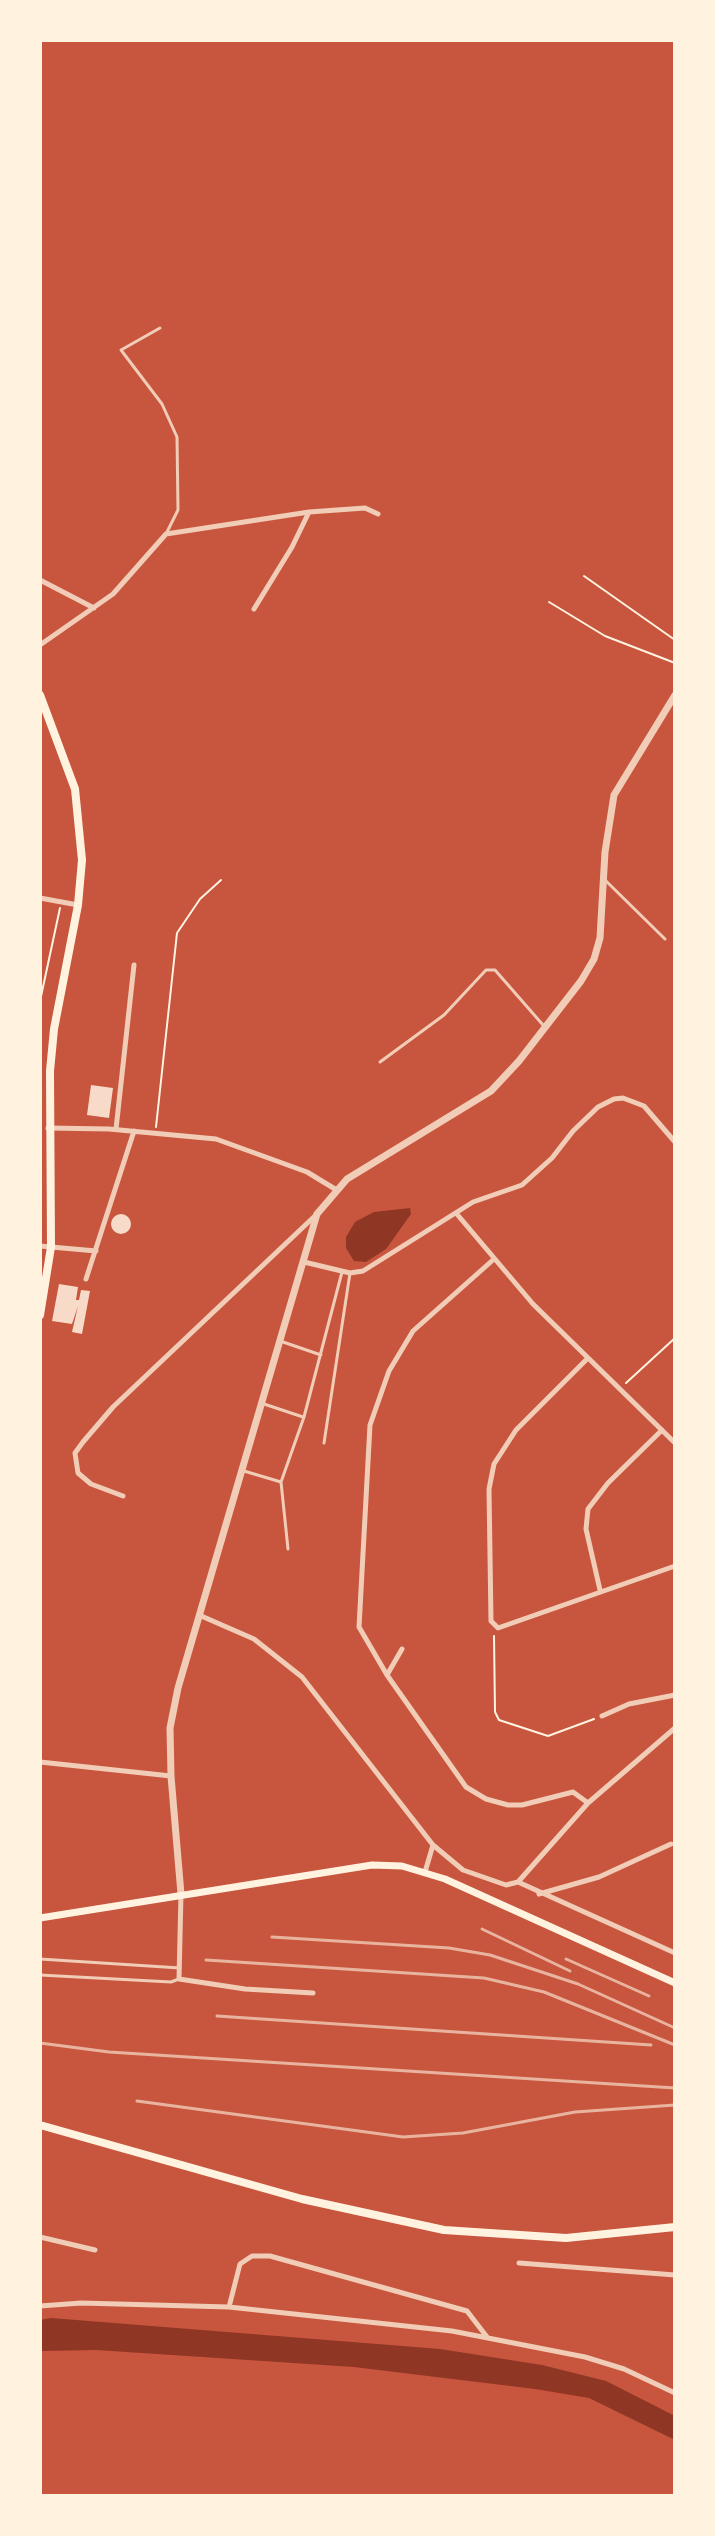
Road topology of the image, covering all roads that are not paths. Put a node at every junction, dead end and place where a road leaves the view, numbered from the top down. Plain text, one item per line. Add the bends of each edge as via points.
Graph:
1 (160, 328) dead end
2 (309, 512) junction
3 (378, 514) dead end
4 (166, 534) junction
5 (40, 580) edge
6 (94, 608) junction
7 (254, 609) dead end
8 (40, 645) edge
9 (40, 695) edge
10 (675, 695) edge
11 (604, 880) junction
12 (40, 898) edge
13 (78, 905) junction
14 (665, 939) dead end
15 (134, 965) dead end
16 (546, 1027) junction
17 (380, 1062) dead end
18 (48, 1128) junction
19 (116, 1129) junction
20 (134, 1131) junction
21 (675, 1142) edge
22 (335, 1189) junction
23 (456, 1213) junction
24 (317, 1214) junction
25 (40, 1246) edge
26 (51, 1247) junction
27 (96, 1251) junction
28 (494, 1259) junction
29 (304, 1262) junction
30 (342, 1272) junction
31 (350, 1273) junction
32 (86, 1279) dead end
33 (40, 1315) edge
34 (279, 1341) junction
35 (321, 1355) junction
36 (587, 1359) junction
37 (261, 1403) junction
38 (304, 1417) junction
39 (662, 1430) junction
40 (324, 1443) dead end
41 (675, 1443) edge
42 (241, 1470) junction
43 (281, 1482) junction
44 (123, 1496) dead end
45 (288, 1549) dead end
46 (675, 1566) edge
47 (600, 1590) junction
48 (197, 1614) junction
49 (402, 1649) dead end
50 (387, 1675) junction
51 (675, 1695) edge
52 (602, 1716) road end
53 (675, 1728) edge
54 (40, 1762) edge
55 (171, 1776) junction
56 (588, 1803) junction
57 (671, 1844) dead end
58 (433, 1845) junction
59 (425, 1872) junction
60 (518, 1882) junction
61 (181, 1894) junction
62 (538, 1894) junction
63 (40, 1918) edge
64 (675, 1953) edge
65 (40, 1959) edge
66 (180, 1968) junction
67 (40, 1975) edge
68 (179, 1979) junction
69 (675, 1983) edge
70 (313, 1993) dead end
71 (40, 2125) edge
72 (675, 2227) edge
73 (40, 2237) edge
74 (95, 2250) dead end
75 (519, 2263) dead end
76 (675, 2275) edge
77 (40, 2306) edge
78 (229, 2307) junction
79 (487, 2337) junction
80 (675, 2393) edge

1 - 4 lane via 121,350 162,404 177,437 178,510
2 - 3 street via 365,508
2 - 4 street
2 - 7 street
4 - 6 street
5 - 6 street
6 - 8 street
9 - 13 main road via 75,789 82,843
10 - 11 street via 614,795
11 - 14 lane
11 - 16 street via 594,959
12 - 13 street
13 - 18 main road via 54,1029
15 - 19 street
16 - 17 lane via 495,970 486,970 444,1015
16 - 22 street via 482,1098
18 - 19 street
18 - 26 main road
19 - 20 street
20 - 22 street via 241,1146
20 - 27 street
21 - 23 street via 644,1106 614,1099 598,1107 522,1185
22 - 24 street
23 - 28 street
23 - 31 street via 363,1271
24 - 29 street
24 - 44 street via 113,1407 75,1453 78,1473
25 - 26 street
26 - 27 street
26 - 33 main road
27 - 32 street
28 - 36 street
28 - 50 street via 413,1331 389,1371 370,1425 359,1627
29 - 30 street
29 - 34 street
30 - 31 street
30 - 35 lane
31 - 40 lane
34 - 35 lane
34 - 37 street
35 - 38 lane
36 - 39 street
36 - 47 street via 516,1430 494,1464 489,1489 494,1626
37 - 38 lane
37 - 42 street
38 - 43 lane
39 - 41 street
39 - 47 street via 588,1509 586,1529
42 - 43 lane
42 - 48 street
43 - 45 lane
46 - 47 street
48 - 55 street via 170,1728
48 - 58 street via 254,1639 302,1677
49 - 50 street
50 - 56 street via 454,1775 473,1793 508,1805 573,1792
51 - 52 street via 629,1704
53 - 56 street
54 - 55 street
55 - 61 street
56 - 60 street
57 - 62 street via 599,1877
58 - 59 street
58 - 60 street via 463,1870 506,1885
59 - 61 main road via 372,1865
59 - 69 main road
60 - 62 street
61 - 63 main road
61 - 66 street
62 - 64 street
65 - 66 lane
66 - 68 street
67 - 68 lane
68 - 70 street
71 - 72 main road via 302,2199 429,2228 553,2239
73 - 74 street
75 - 76 street
77 - 78 street
78 - 79 street
78 - 79 street via 240,2264 252,2256 270,2256 467,2311
79 - 80 street via 585,2357

